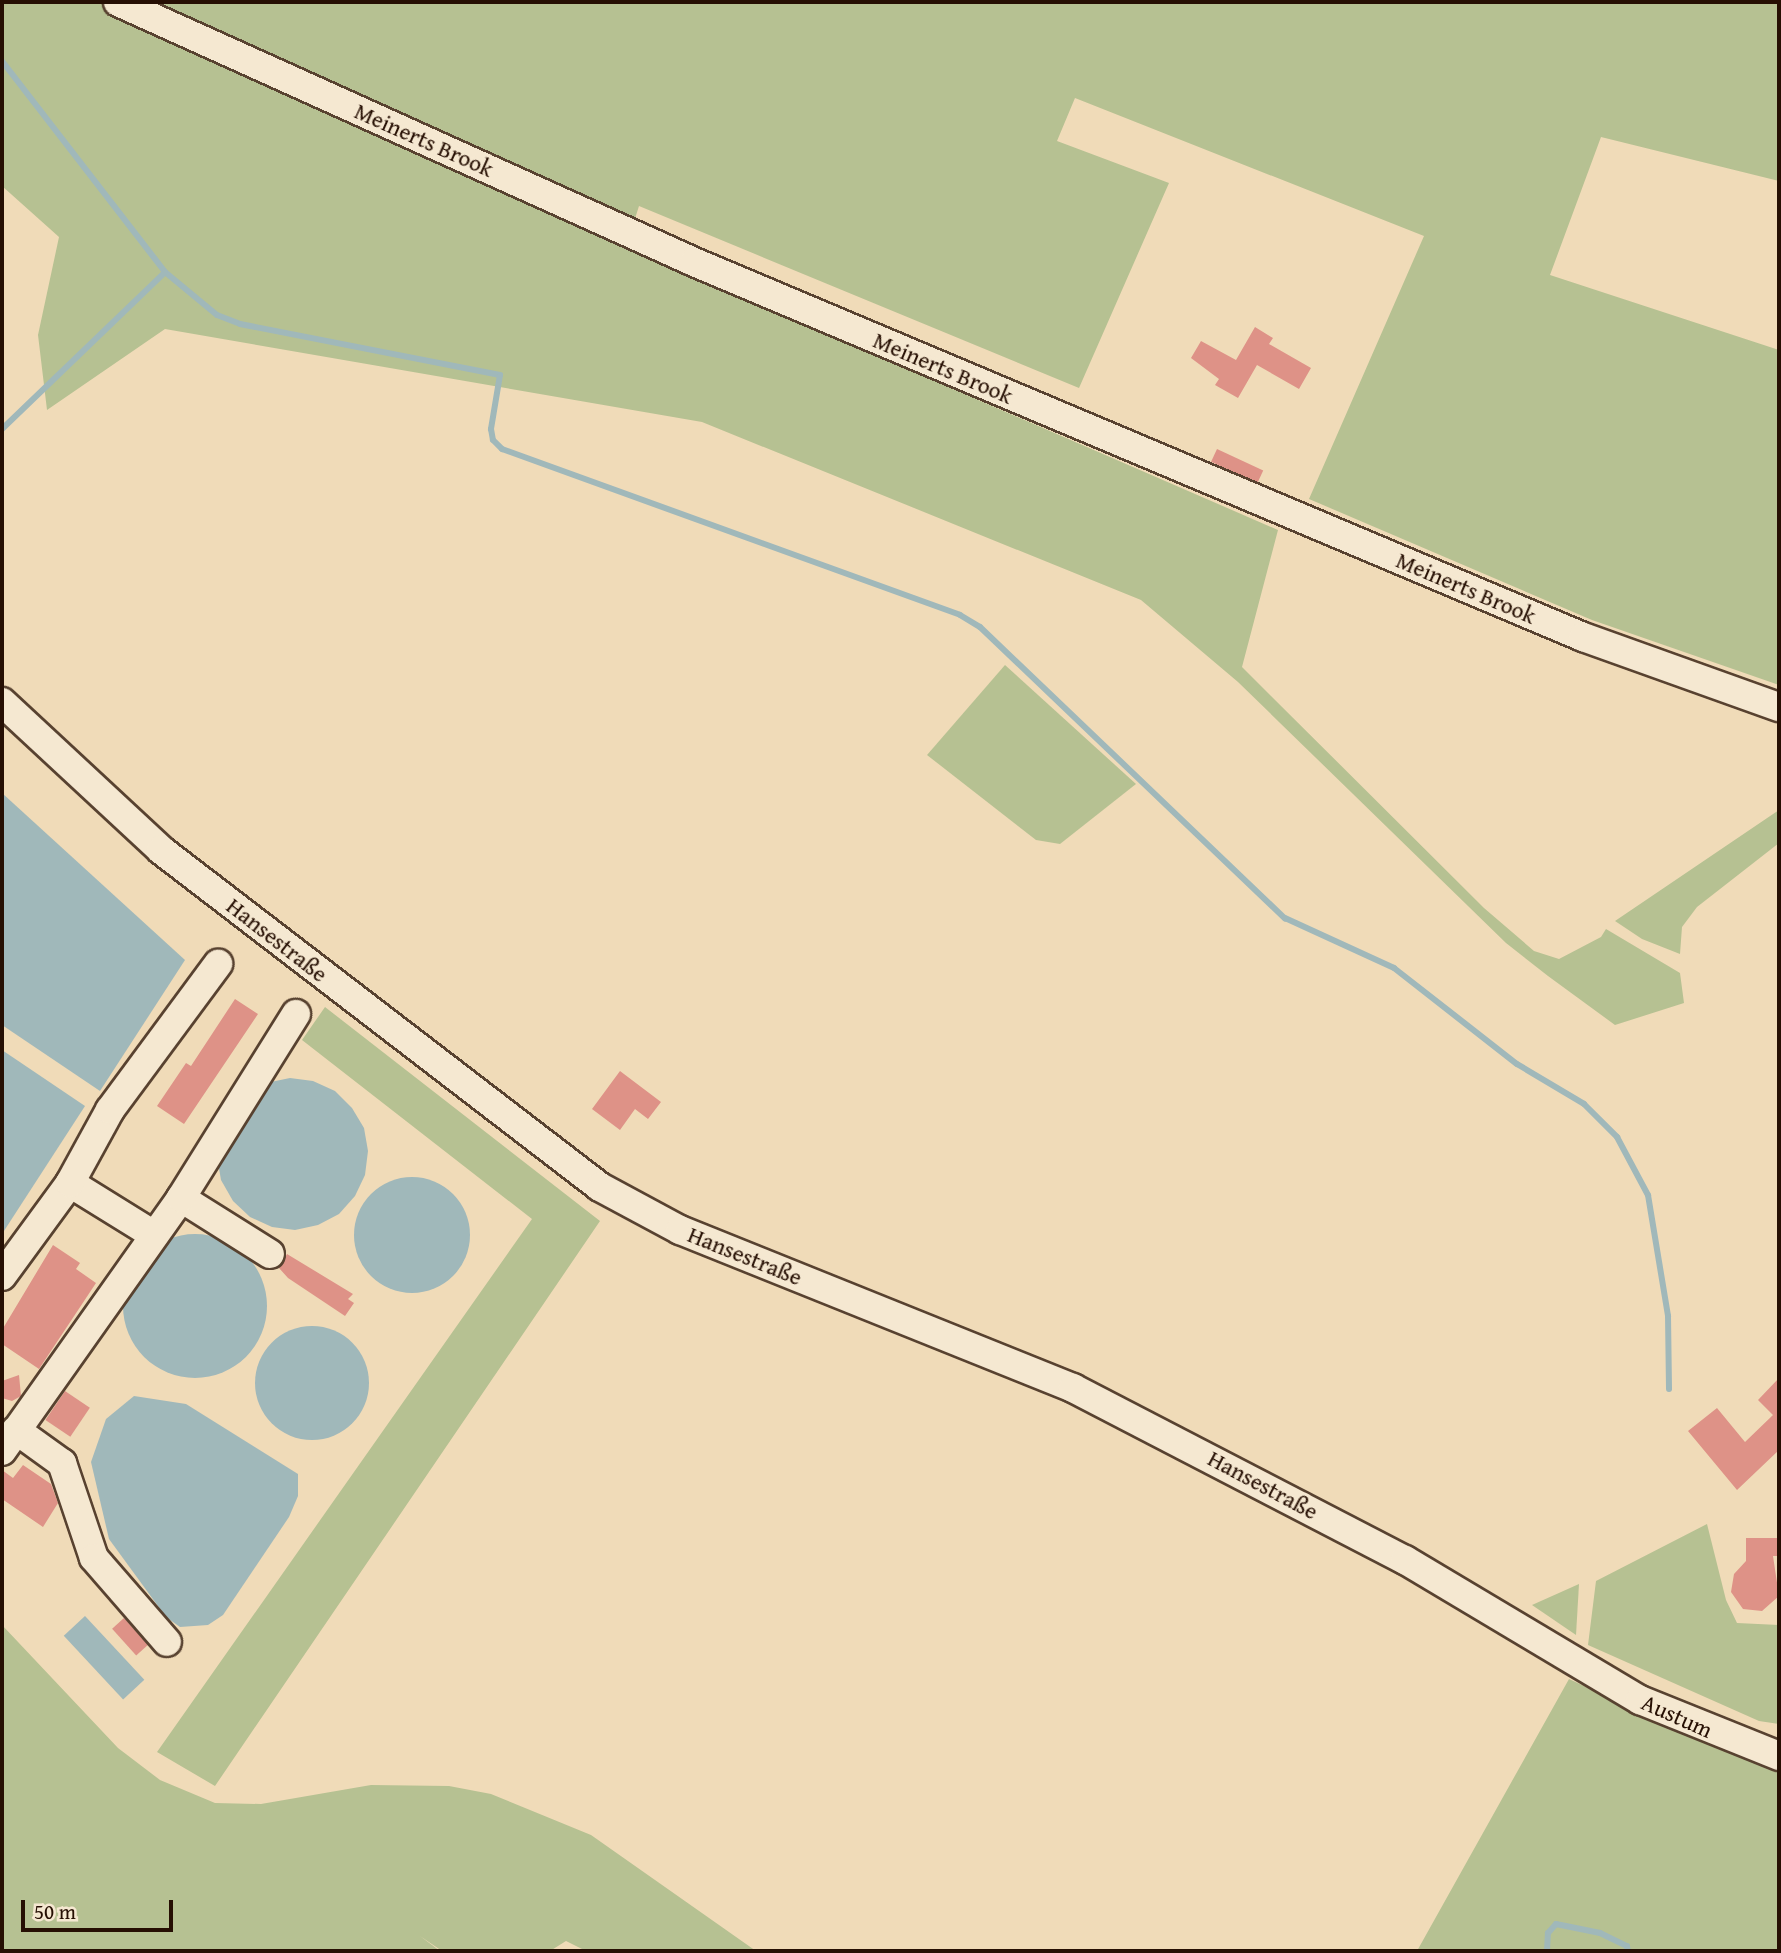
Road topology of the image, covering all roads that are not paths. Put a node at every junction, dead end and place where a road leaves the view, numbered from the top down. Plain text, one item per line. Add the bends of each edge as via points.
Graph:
1 (118, 2) edge
2 (2, 702) edge
3 (1779, 707) edge
4 (218, 964) dead end
5 (296, 1014) dead end
6 (70, 1183) junction
7 (181, 1198) junction
8 (154, 1235) junction
9 (270, 1254) dead end
10 (2, 1276) edge
11 (9, 1441) edge
12 (167, 1642) dead end
13 (1579, 1666) joint
14 (1779, 1756) edge

1 - 3 street, Meinerts Brook via 694,262 1583,638
2 - 13 street, Hansestraße via 161,850 600,1187 680,1230 1073,1388 1405,1560
4 - 6 street via 110,1110
5 - 7 street
6 - 8 street
6 - 10 street
7 - 8 street
7 - 9 street
8 - 11 street
11 - 12 street via 62,1463 94,1558
13 - 14 street, Austum via 1678,1717

